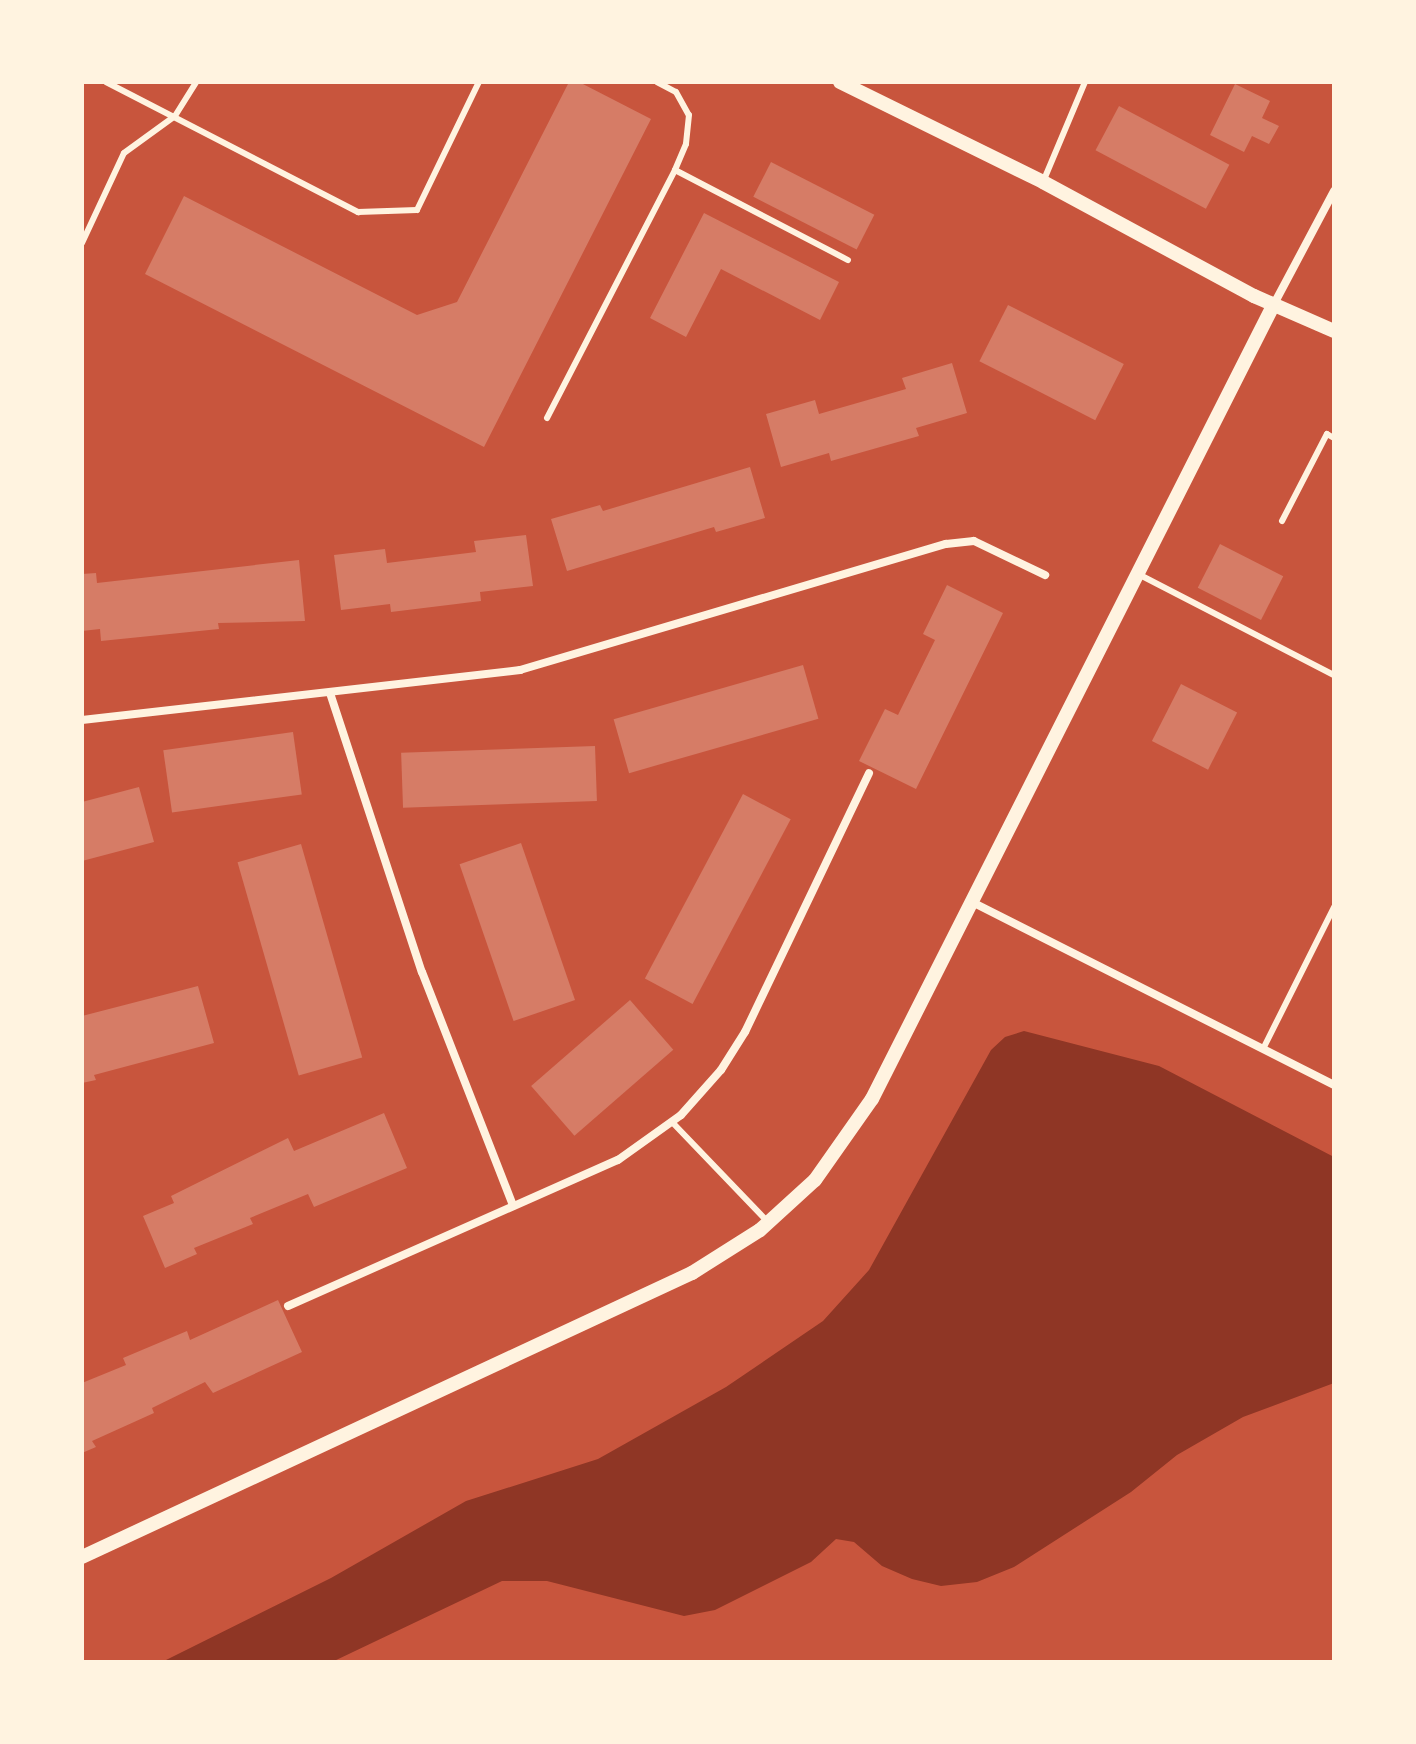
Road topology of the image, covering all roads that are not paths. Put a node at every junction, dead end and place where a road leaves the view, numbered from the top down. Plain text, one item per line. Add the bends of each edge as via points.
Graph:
1 (106, 82) edge
2 (196, 82) edge
3 (479, 82) edge
4 (657, 82) edge
5 (840, 82) edge
6 (1085, 82) edge
7 (175, 116) junction
8 (675, 170) junction
9 (1043, 182) junction
10 (1334, 191) edge
11 (82, 243) edge
12 (848, 260) dead end
13 (1274, 304) junction
14 (1334, 331) edge
15 (547, 418) dead end
16 (1334, 438) edge
17 (1282, 521) dead end
18 (1137, 573) junction
19 (1045, 575) dead end
20 (1334, 675) edge
21 (330, 693) junction
22 (82, 720) edge
23 (869, 773) dead end
24 (972, 902) junction
25 (1334, 907) edge
26 (1263, 1049) junction
27 (1334, 1085) edge
28 (672, 1122) junction
29 (513, 1206) junction
30 (769, 1223) junction
31 (288, 1306) dead end
32 (82, 1557) edge

1 - 7 lane
2 - 7 lane
3 - 7 lane via 417,210 358,212
4 - 8 lane via 676,92 689,115 686,144
5 - 9 street
6 - 9 lane
7 - 11 lane via 124,153
8 - 12 lane
8 - 15 lane
9 - 13 street
10 - 13 street
13 - 14 street
13 - 18 street
16 - 17 lane via 1327,434
18 - 20 lane
18 - 24 street
19 - 21 street via 974,541 946,544 520,670
21 - 22 street
21 - 29 street via 422,972
23 - 28 street via 745,1032 707,1089
24 - 26 street
24 - 30 street via 864,1114 815,1180
25 - 26 lane
26 - 27 street
28 - 29 street via 618,1160
28 - 30 lane
29 - 31 street
30 - 32 street via 692,1273

